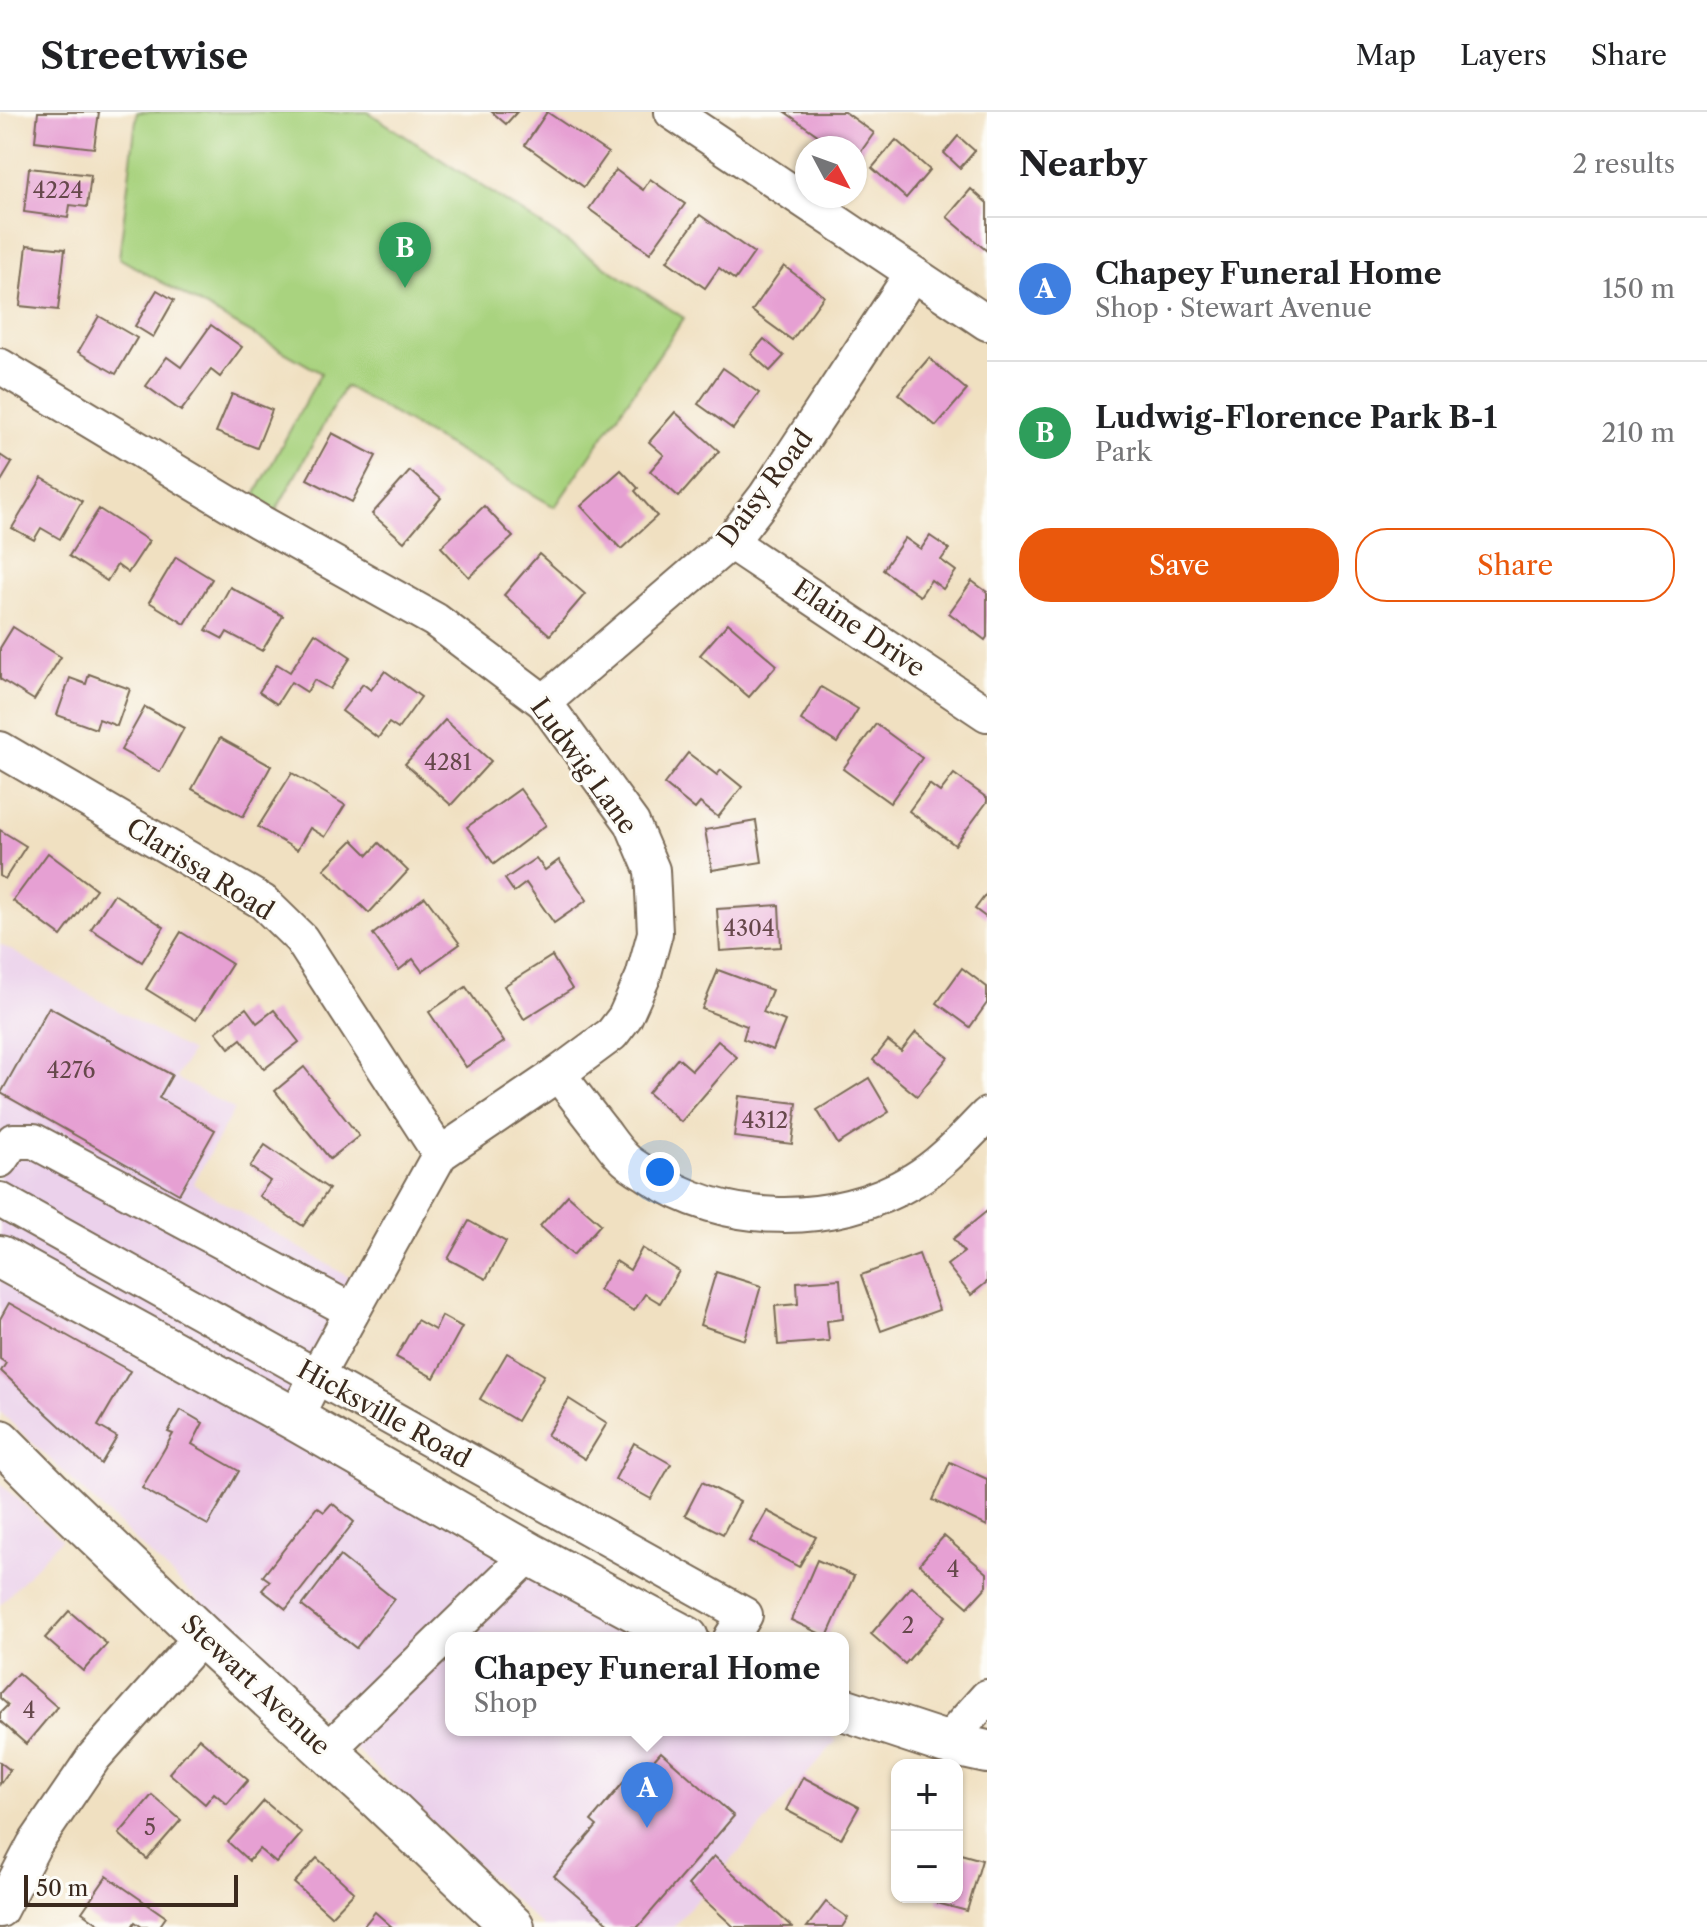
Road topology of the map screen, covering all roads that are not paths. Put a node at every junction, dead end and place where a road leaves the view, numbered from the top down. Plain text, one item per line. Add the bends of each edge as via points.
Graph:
1 (692, 117) edge
2 (912, 274) junction
3 (987, 323) edge
4 (0, 366) edge
5 (730, 542) junction
6 (544, 702) junction
7 (987, 714) edge
8 (0, 749) edge
9 (558, 1074) junction
10 (987, 1115) edge
11 (440, 1154) junction
12 (0, 1160) edge
13 (0, 1200) edge
14 (0, 1257) edge
15 (352, 1311) junction
16 (316, 1377) junction
17 (295, 1419) junction
18 (0, 1441) edge
19 (530, 1554) junction
20 (450, 1632) edge
21 (676, 1632) edge
22 (735, 1632) edge
23 (202, 1636) junction
24 (445, 1636) edge
25 (987, 1697) edge
26 (849, 1711) edge
27 (946, 1743) junction
28 (326, 1752) junction
29 (987, 1752) edge
30 (0, 1910) edge
31 (513, 1927) edge

1 - 2 street
2 - 3 street
2 - 5 street, Daisy Road
4 - 6 street, Ludwig Lane via 435,620
5 - 6 street, Daisy Road
5 - 7 street, Elaine Drive
6 - 9 street, Ludwig Lane via 632,823 652,870 655,933 625,1017 612,1034
8 - 11 street, Clarissa Road via 263,902 301,939
9 - 10 street via 623,1158 666,1188 723,1208 774,1215 837,1211 913,1181 940,1163
9 - 11 street, Ludwig Lane
11 - 15 street, Ludwig Lane
12 - 15 street via 13,1141 34,1141
13 - 16 street, Hicksville Road
14 - 17 main road, Hicksville Road
15 - 16 street, Ludwig Lane
16 - 17 street, Ludwig Lane
16 - 22 street, Hicksville Road via 745,1615
17 - 19 main road, Hicksville Road
18 - 23 main road, Stewart Avenue
19 - 20 street
19 - 21 main road, Hicksville Road
23 - 28 main road, Stewart Avenue
23 - 30 street via 94,1757 34,1845
24 - 28 street
25 - 27 street
26 - 27 main road
27 - 29 main road
28 - 31 main road, Stewart Avenue

